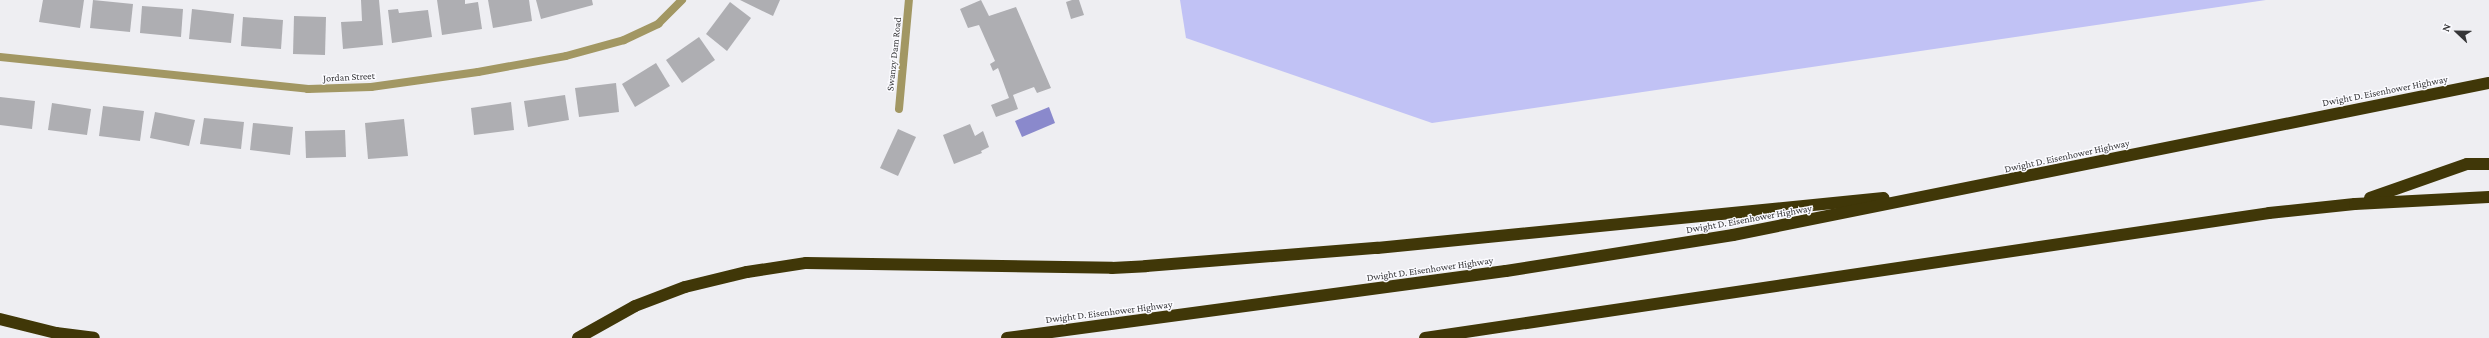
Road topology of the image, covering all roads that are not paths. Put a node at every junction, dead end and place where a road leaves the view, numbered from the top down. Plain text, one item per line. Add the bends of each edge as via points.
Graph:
1 (682, 0) edge
2 (909, 0) edge
3 (0, 57) edge
4 (2489, 83) edge
5 (899, 109) dead end
6 (2489, 164) edge
7 (1949, 192) junction
8 (2489, 197) edge
9 (2356, 204) junction
10 (0, 319) edge
11 (94, 338) edge
12 (578, 338) edge
13 (1007, 338) edge
14 (1425, 338) edge

1 - 3 street, Jordan Street via 658,24 624,40 566,56 371,87 308,89
2 - 5 street, Swanzy Dam Road
4 - 7 highway, Dwight D. Eisenhower Highway
6 - 9 highway via 2467,164
7 - 12 highway via 1377,248 1146,266 1112,268 806,263 747,272 685,287 635,306
7 - 13 highway, Dwight D. Eisenhower Highway via 1733,235 1514,270
8 - 9 highway
9 - 14 highway via 2183,225
10 - 11 highway via 56,333

